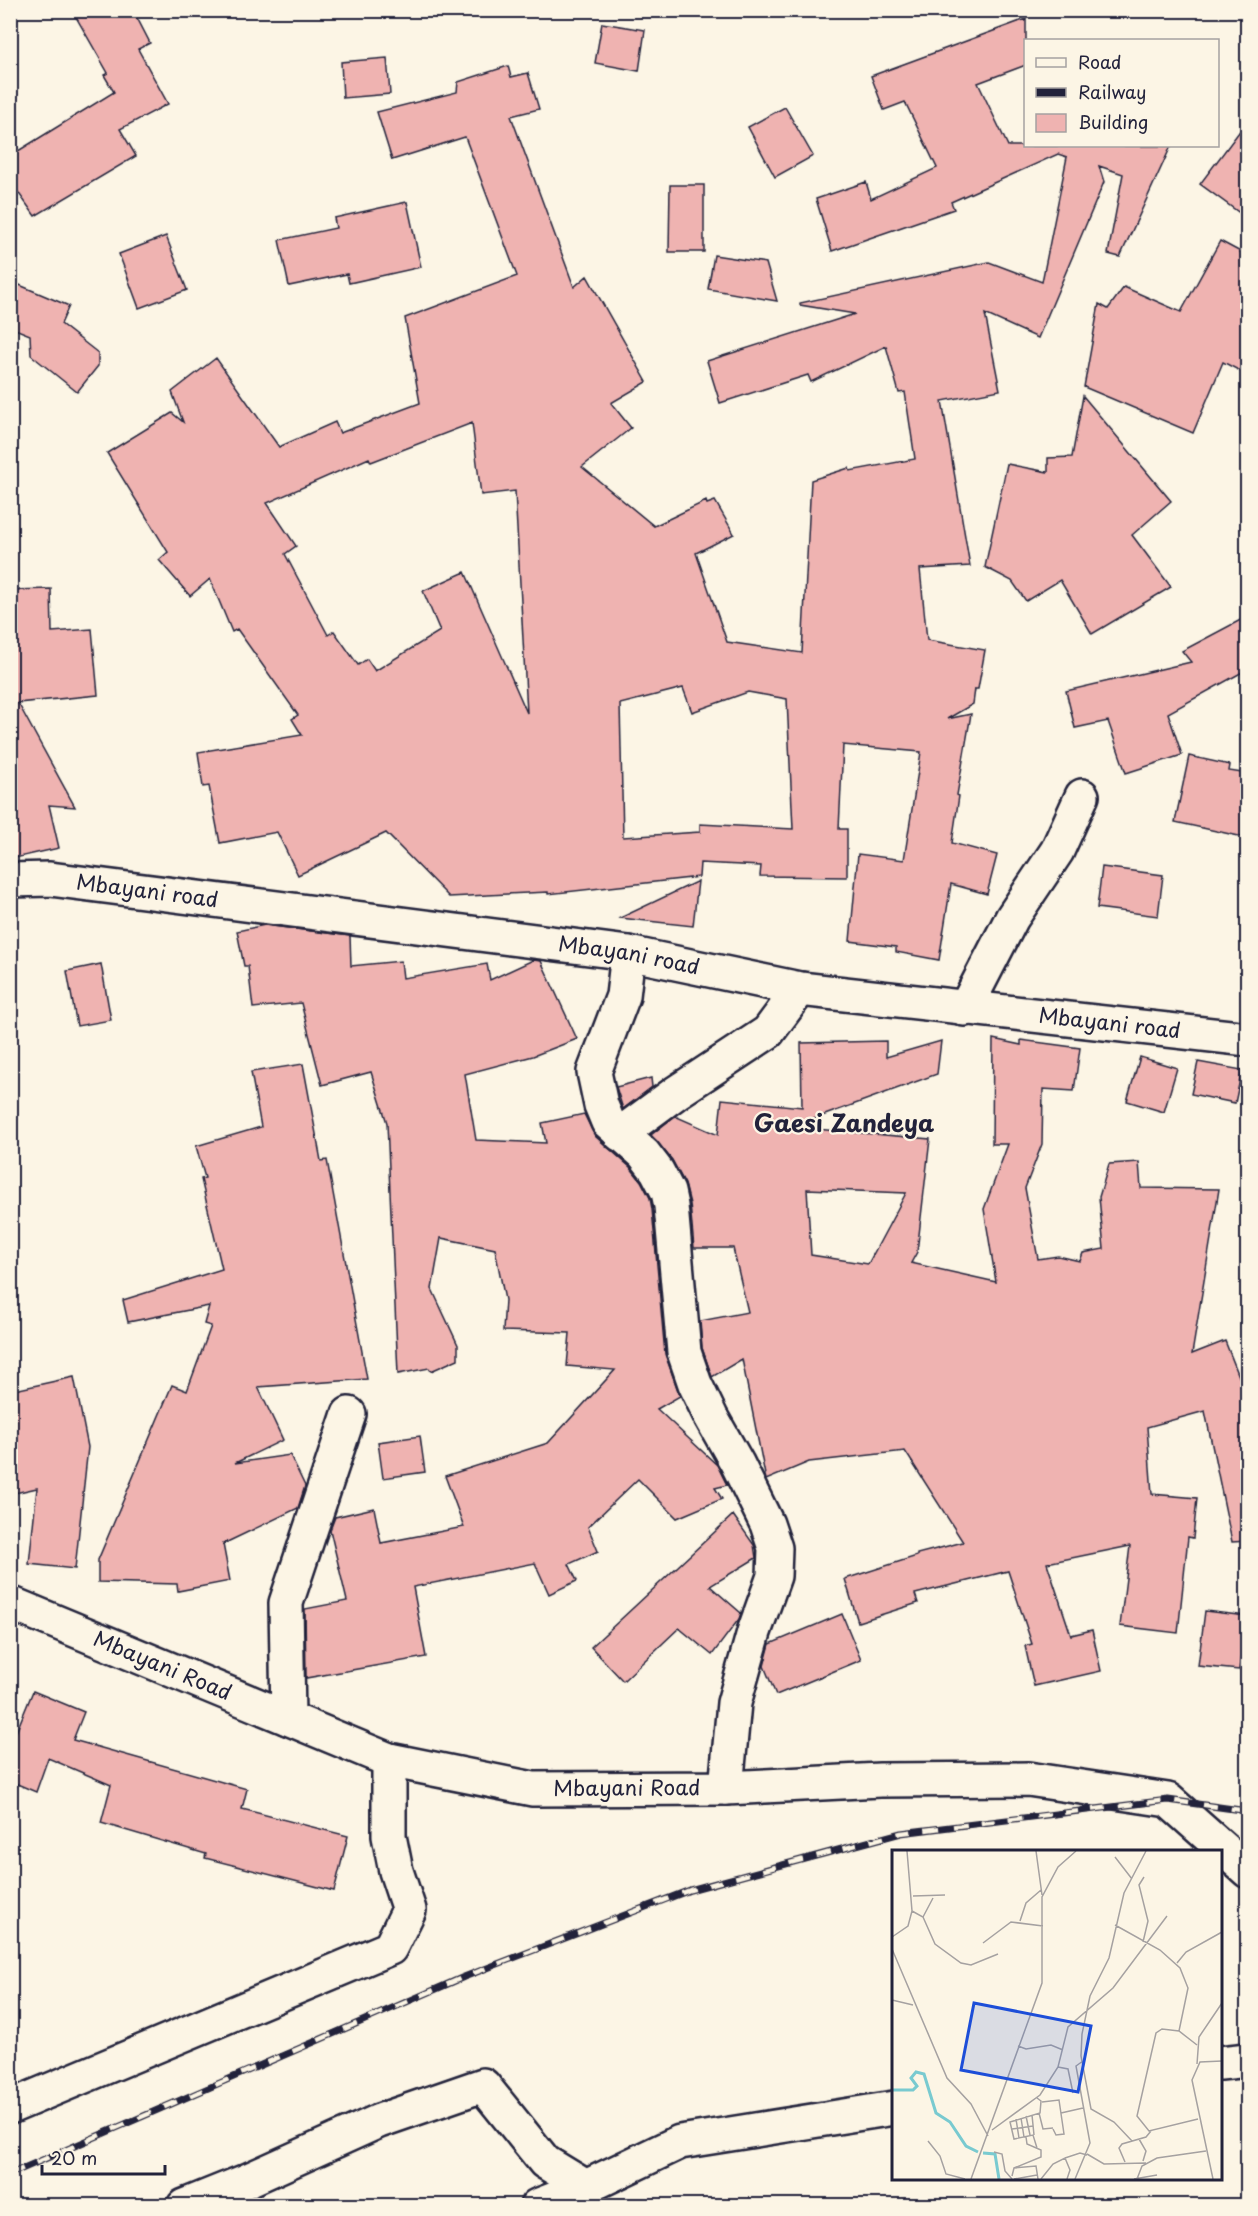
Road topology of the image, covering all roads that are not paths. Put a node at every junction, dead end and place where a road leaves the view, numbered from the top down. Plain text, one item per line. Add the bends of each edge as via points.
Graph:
1 (1082, 796) dead end
2 (10, 880) edge
3 (628, 953) junction
4 (800, 989) junction
5 (965, 1009) junction
6 (1248, 1039) edge
7 (620, 1134) junction
8 (349, 1414) dead end
9 (10, 1603) edge
10 (288, 1718) junction
11 (389, 1760) junction
12 (726, 1788) junction
13 (1248, 1871) edge
14 (1248, 2060) edge
15 (1222, 2063) edge
16 (10, 2107) edge
17 (892, 2108) edge
18 (586, 2187) junction
19 (184, 2205) edge
20 (537, 2205) edge

1 - 5 street via 1057,850 1012,918
2 - 3 street, Mbayani road via 50,879
3 - 4 street, Mbayani road
3 - 7 street via 623,996 594,1072 608,1122
4 - 5 street, Mbayani road
4 - 7 street via 768,1032
5 - 6 street, Mbayani road
7 - 12 street via 644,1154 668,1192 684,1352 695,1384 757,1503 775,1548 774,1576 734,1703
8 - 10 street via 286,1603
9 - 10 street, Mbayani Road
10 - 11 street, Mbayani Road
11 - 12 street, Mbayani Road via 533,1789
11 - 16 street via 389,1836 409,1910 390,1948
12 - 13 street, Mbayani Road via 880,1780 1028,1779 1168,1800
14 - 15 street
17 - 18 street via 680,2142
18 - 19 street via 545,2162 483,2085 379,2121
18 - 20 street

